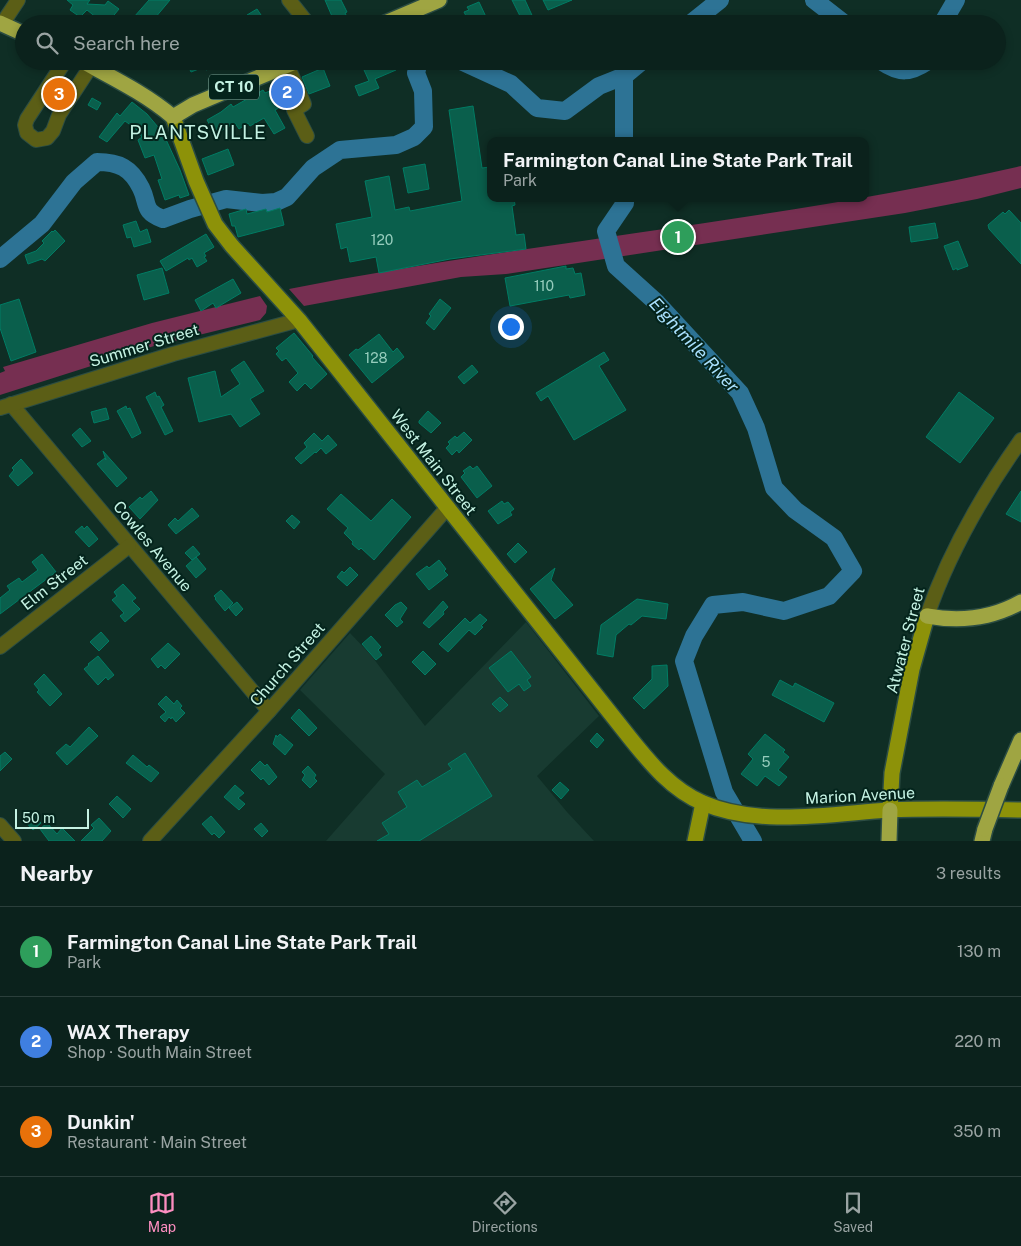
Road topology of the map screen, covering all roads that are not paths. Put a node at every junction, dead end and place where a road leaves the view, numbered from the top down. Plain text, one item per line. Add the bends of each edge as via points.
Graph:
1 (18, 0) edge
2 (289, 0) edge
3 (439, 0) edge
4 (301, 15) edge
5 (404, 15) edge
6 (1, 23) edge
7 (15, 30) edge
8 (59, 70) edge
9 (83, 70) edge
10 (97, 70) edge
11 (276, 70) edge
12 (294, 70) edge
13 (173, 117) junction
14 (308, 136) dead end
15 (299, 320) junction
16 (5, 406) edge
17 (1021, 440) edge
18 (448, 508) junction
19 (129, 546) junction
20 (1021, 602) edge
21 (927, 616) junction
22 (0, 647) edge
23 (270, 711) junction
24 (1021, 740) edge
25 (703, 803) junction
26 (890, 810) junction
27 (1021, 810) edge
28 (0, 825) edge
29 (983, 835) edge
30 (14, 841) edge
31 (150, 841) edge
32 (695, 841) edge
33 (889, 841) edge

1 - 6 street
2 - 4 street
3 - 5 highway
6 - 7 highway
8 - 9 street via 25,125 26,133 36,140 43,140 50,134
10 - 13 highway via 158,104
11 - 13 highway, CT 10
12 - 14 street via 304,104 294,110
13 - 15 main road, West Main Street via 210,215 232,246
15 - 16 street, Summer Street via 173,354
15 - 18 main road, West Main Street
16 - 19 street, Cowles Avenue
17 - 21 street, Atwater Street via 964,529
18 - 23 street, Church Street
18 - 25 main road, West Main Street via 652,765 684,793
19 - 22 street, Elm Street
19 - 23 street, Cowles Avenue
20 - 21 highway via 1002,612 970,619
21 - 26 main road, Atwater Street via 912,669 892,773
23 - 31 street, Church Street
24 - 29 highway, bridge
25 - 26 main road, Marion Avenue via 745,815 791,816
25 - 32 main road
26 - 27 main road, Marion Avenue
26 - 33 highway
28 - 30 street

